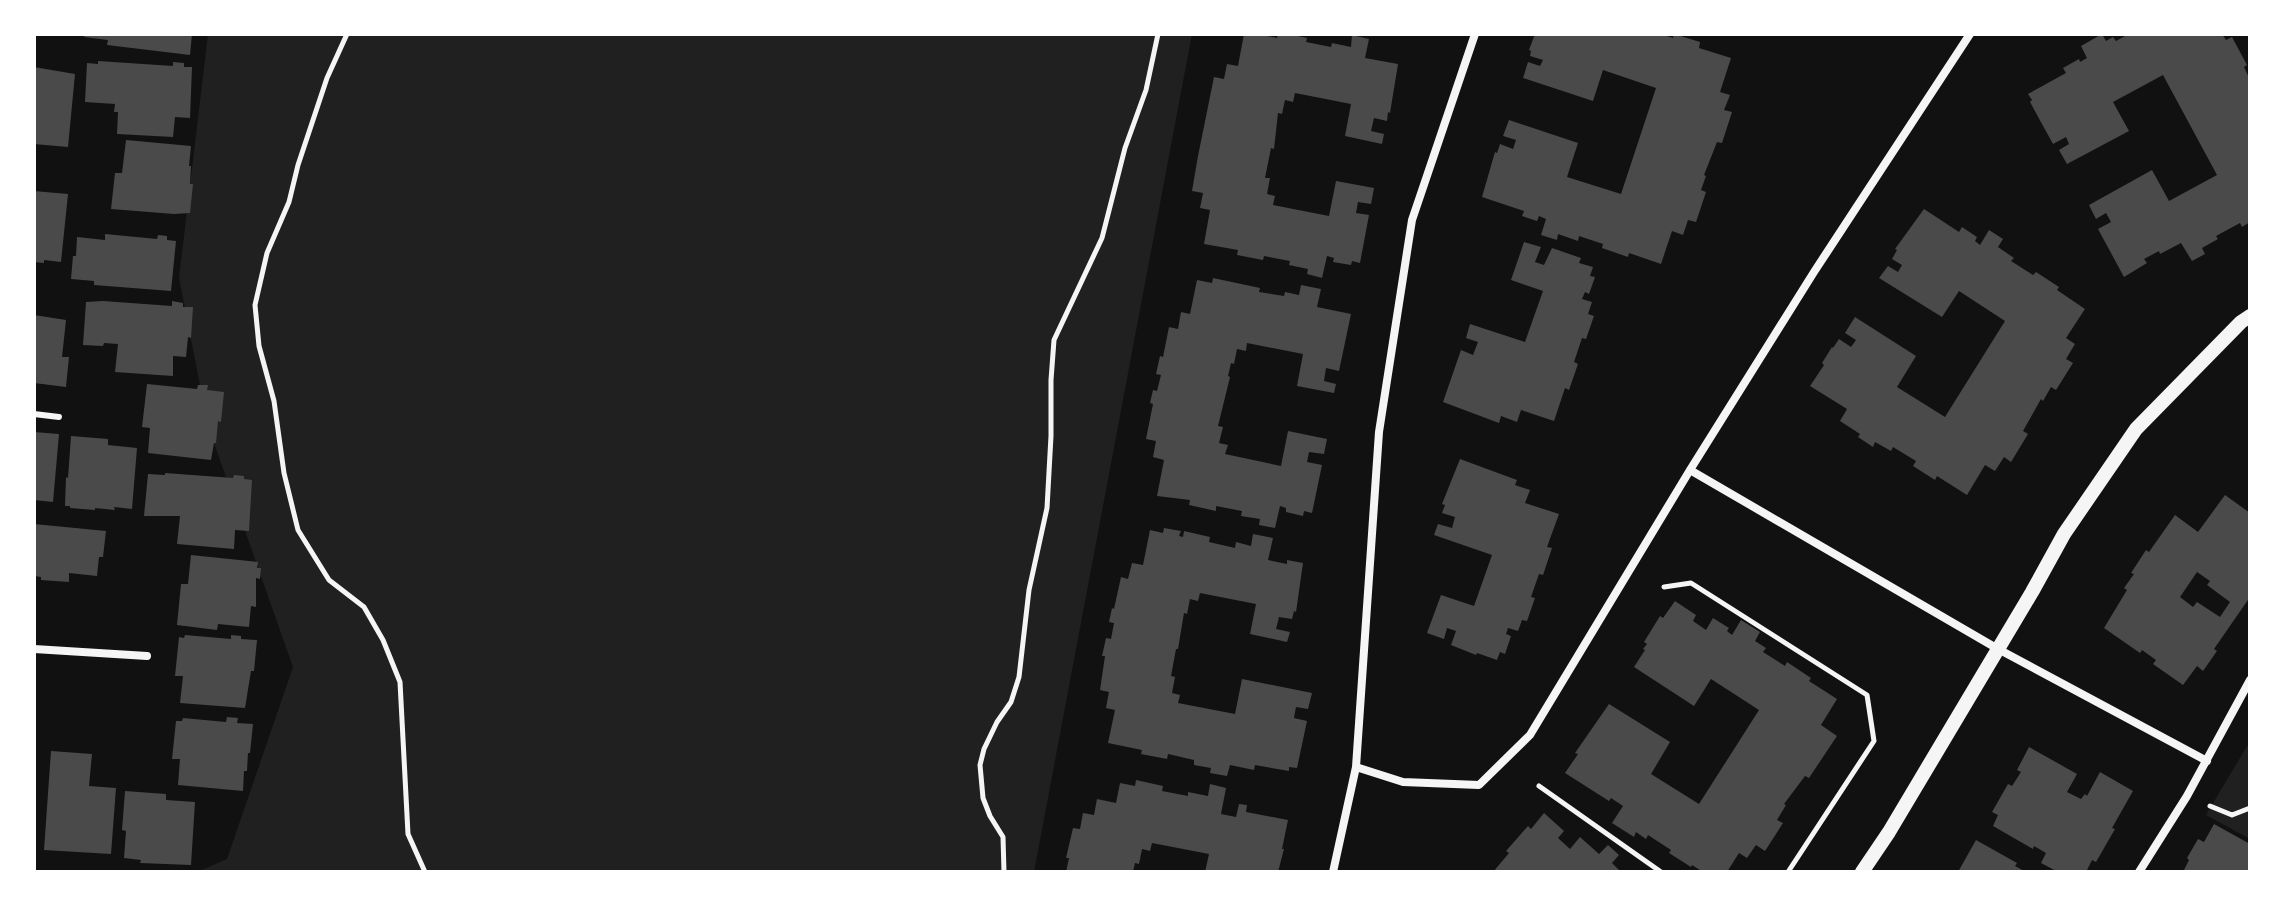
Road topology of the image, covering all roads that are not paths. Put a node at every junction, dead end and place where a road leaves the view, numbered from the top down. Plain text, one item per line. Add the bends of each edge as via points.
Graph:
1 (1475, 34) edge
2 (1970, 34) edge
3 (2250, 316) edge
4 (34, 414) edge
5 (59, 417) dead end
6 (1690, 470) junction
7 (34, 649) edge
8 (1998, 649) junction
9 (147, 656) dead end
10 (2250, 680) edge
11 (2207, 761) junction
12 (1356, 767) junction
13 (1333, 872) edge
14 (1862, 872) edge
15 (2139, 872) edge

1 - 12 street via 1412,220 1379,432
2 - 6 street
3 - 8 street via 2136,429 2064,534
4 - 5 lane
6 - 8 street
6 - 12 street via 1530,735 1479,785 1403,782
7 - 9 street
8 - 11 street
8 - 14 street
10 - 11 street
11 - 15 street
12 - 13 street

